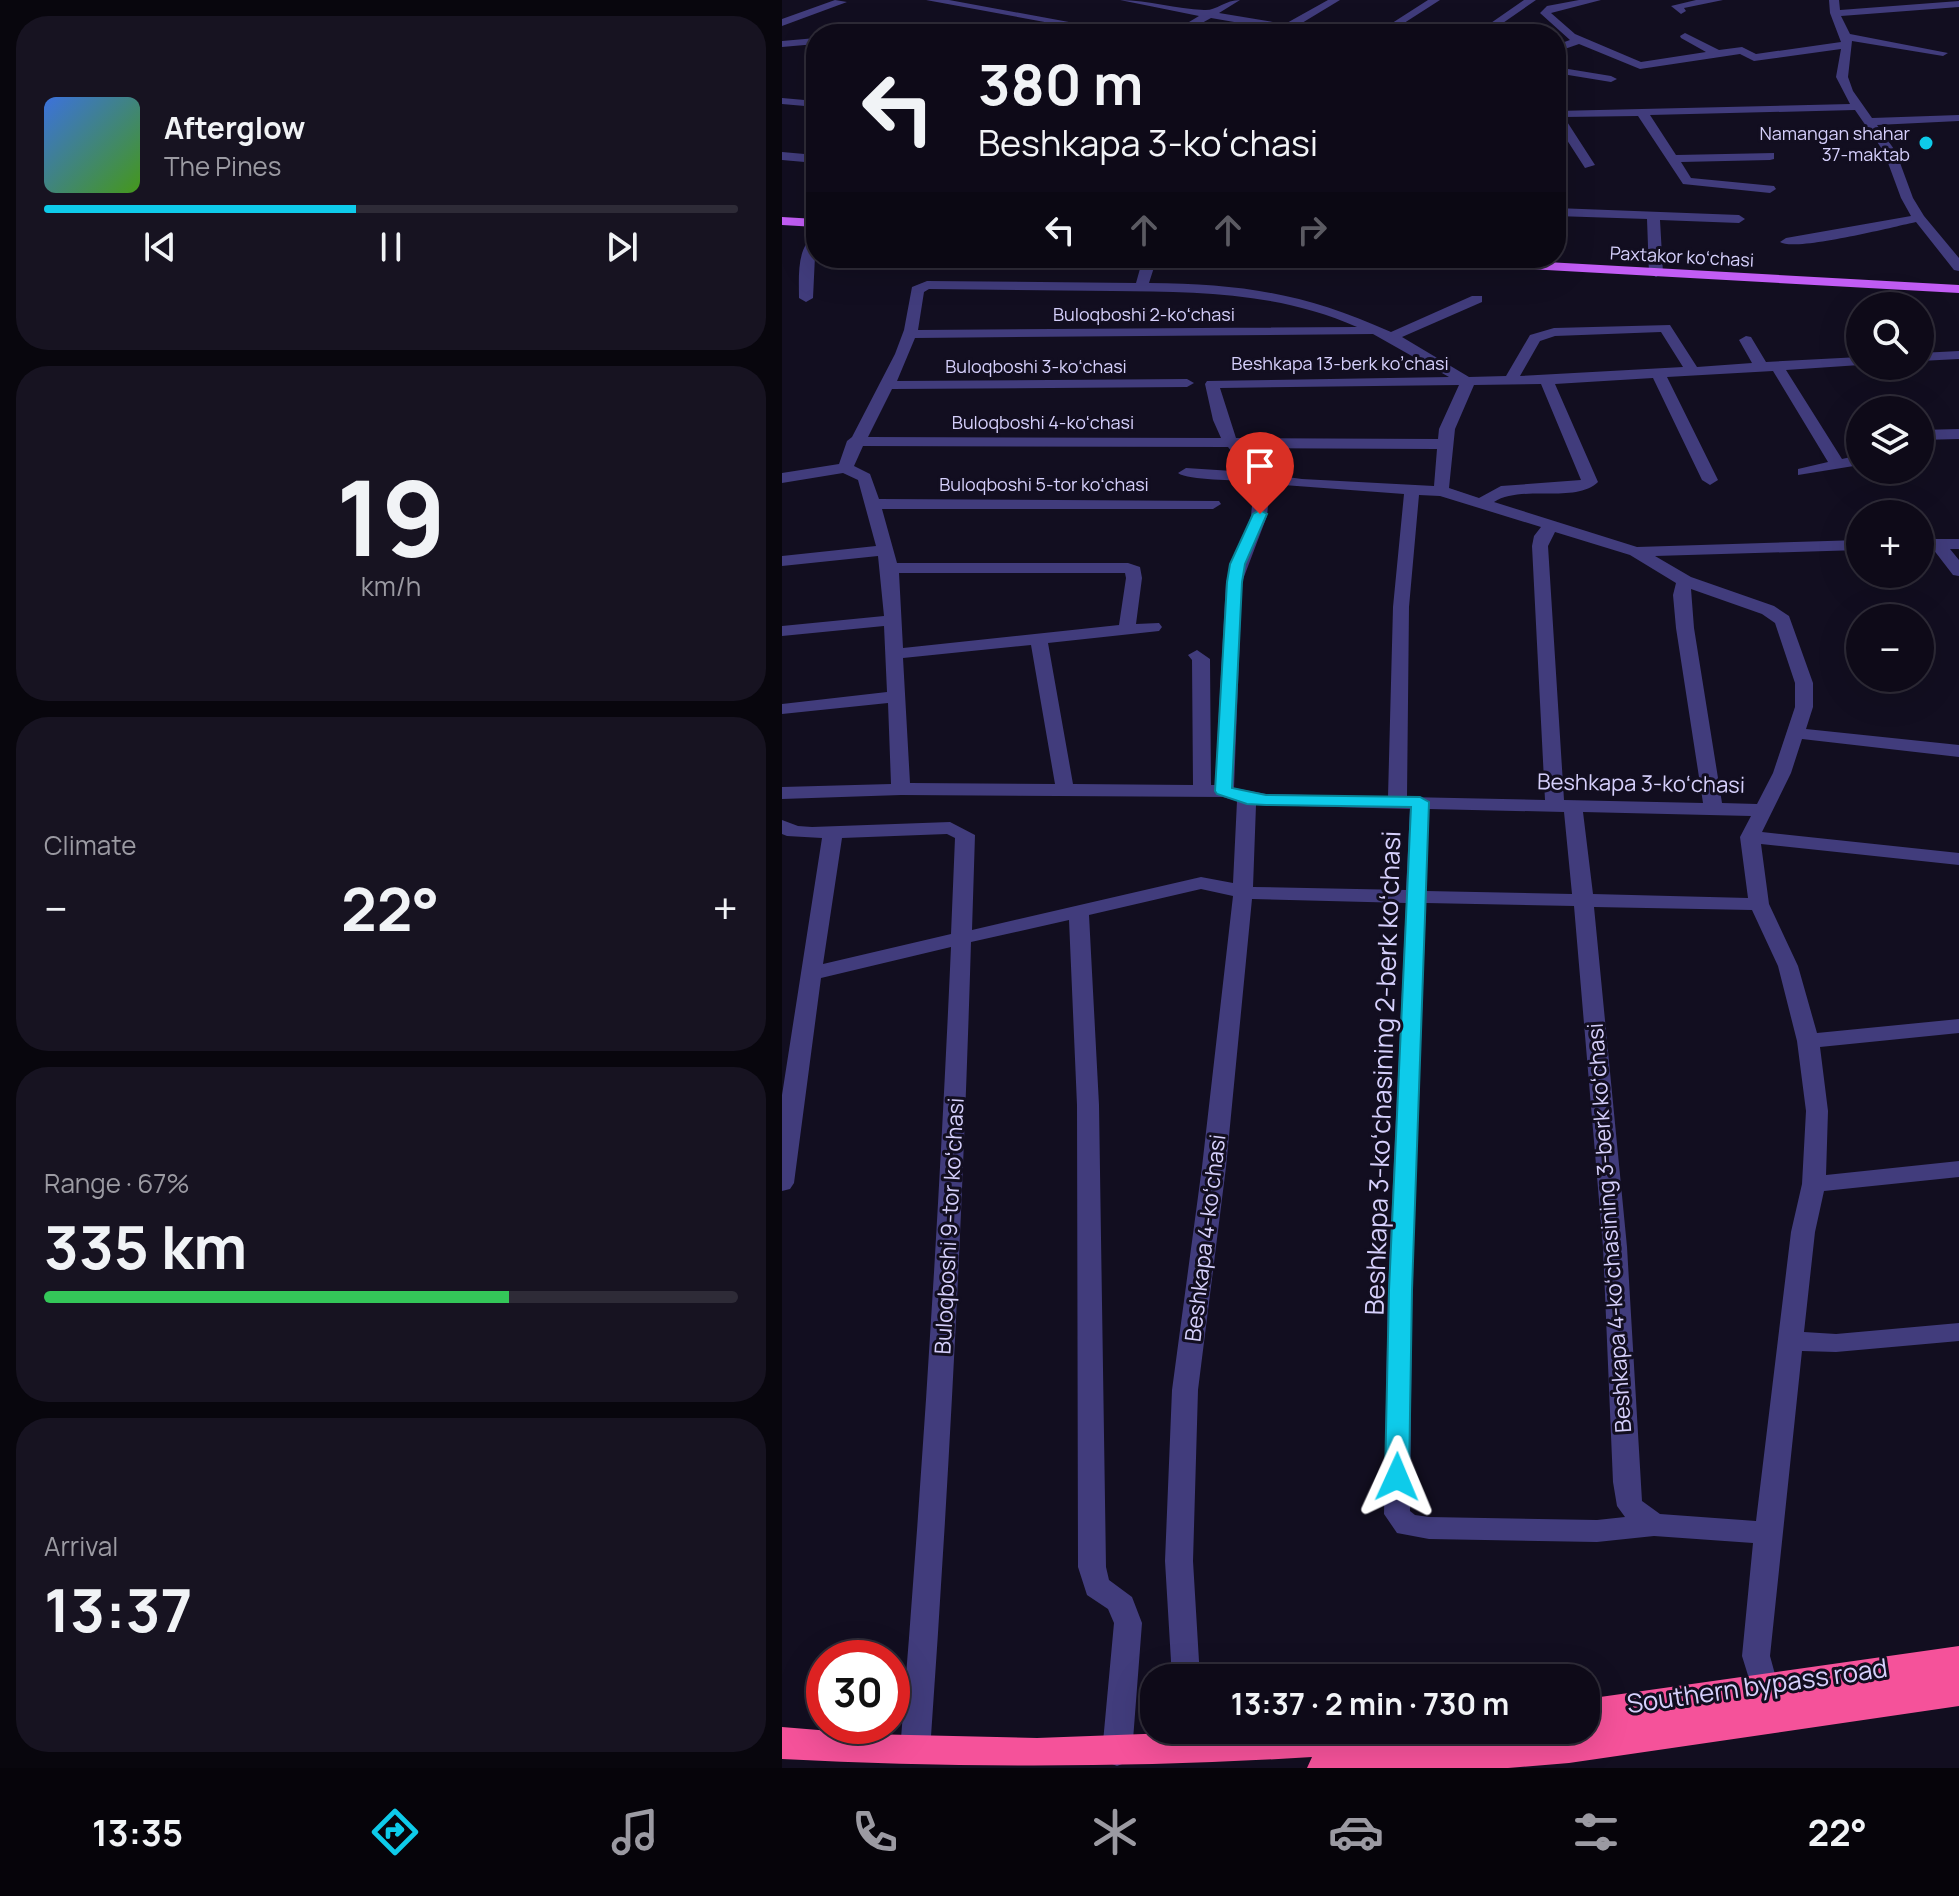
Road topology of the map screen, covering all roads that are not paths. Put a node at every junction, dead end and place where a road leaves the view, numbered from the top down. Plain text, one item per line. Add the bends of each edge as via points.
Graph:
1 (840, 0) edge
2 (931, 0) edge
3 (1130, 0) edge
4 (1235, 0) edge
5 (1335, 0) edge
6 (1435, 0) edge
7 (1531, 0) edge
8 (1596, 0) edge
9 (1718, 0) edge
10 (1914, 4) edge
11 (1959, 4) edge
12 (1834, 6) edge
13 (1681, 11) dead end
14 (1208, 15) junction
15 (862, 20) dead end
16 (782, 23) edge
17 (881, 24) edge
18 (1071, 24) edge
19 (1192, 24) edge
20 (1262, 24) edge
21 (1293, 24) edge
22 (1396, 24) edge
23 (1495, 24) edge
24 (1560, 24) edge
25 (1566, 29) edge
26 (1685, 36) dead end
27 (1579, 40) junction
28 (1846, 41) junction
29 (806, 42) edge
30 (782, 44) edge
31 (1566, 45) edge
32 (1717, 53) junction
33 (1943, 53) dead end
34 (1566, 72) edge
35 (1611, 79) dead end
36 (782, 101) edge
37 (806, 103) edge
38 (1857, 107) junction
39 (1641, 111) junction
40 (1566, 114) edge
41 (1959, 118) edge
42 (1870, 122) junction
43 (1566, 129) edge
44 (782, 156) edge
45 (1770, 156) dead end
46 (806, 158) edge
47 (1672, 159) junction
48 (1589, 165) dead end
49 (1770, 189) dead end
50 (1566, 212) edge
51 (1653, 216) junction
52 (1919, 218) junction
53 (1739, 219) dead end
54 (782, 221) edge
55 (806, 222) edge
56 (1786, 242) dead end
57 (1959, 267) edge
58 (806, 268) edge
59 (1147, 268) edge
60 (1566, 268) edge
61 (1656, 273) junction
62 (1141, 287) junction
63 (1959, 289) edge
64 (806, 298) dead end
65 (1477, 299) dead end
66 (911, 334) junction
67 (1384, 334) junction
68 (1746, 340) dead end
69 (1959, 355) edge
70 (1934, 356) edge
71 (1846, 362) edge
72 (1770, 367) junction
73 (1693, 372) junction
74 (1658, 374) junction
75 (1546, 380) junction
76 (1510, 381) junction
77 (1468, 382) junction
78 (1187, 383) dead end
79 (885, 385) junction
80 (1959, 434) edge
81 (1934, 435) edge
82 (855, 441) junction
83 (1230, 441) junction
84 (1444, 444) junction
85 (1846, 464) edge
86 (1838, 466) junction
87 (845, 468) junction
88 (1803, 472) dead end
89 (1186, 473) dead end
90 (782, 478) edge
91 (1262, 479) junction
92 (1710, 480) dead end
93 (1412, 490) junction
94 (1441, 491) junction
95 (1482, 503) junction
96 (874, 504) junction
97 (1213, 504) dead end
98 (1550, 527) junction
99 (1934, 544) edge
100 (1938, 544) junction
101 (1959, 544) edge
102 (1846, 545) edge
103 (886, 550) junction
104 (1636, 552) junction
105 (782, 561) edge
106 (890, 568) junction
107 (1959, 571) edge
108 (1685, 581) junction
109 (891, 620) junction
110 (1153, 627) dead end
111 (1127, 629) junction
112 (782, 631) edge
113 (1038, 638) junction
114 (892, 654) junction
115 (1197, 655) dead end
116 (895, 697) junction
117 (782, 709) edge
118 (1795, 733) junction
119 (1959, 751) edge
120 (901, 789) junction
121 (1065, 790) junction
122 (1202, 790) junction
123 (782, 793) edge
124 (1235, 794) junction
125 (1408, 802) junction
126 (1564, 806) junction
127 (1713, 809) junction
128 (1762, 810) junction
129 (782, 826) edge
130 (833, 833) junction
131 (1750, 837) junction
132 (1959, 859) edge
133 (1243, 893) junction
134 (1417, 896) junction
135 (1581, 901) junction
136 (1759, 904) junction
137 (1079, 910) junction
138 (959, 939) junction
139 (812, 973) junction
140 (1959, 1026) edge
141 (1808, 1041) junction
142 (1959, 1169) edge
143 (782, 1183) edge
144 (1814, 1184) junction
145 (1959, 1332) edge
146 (1791, 1341) junction
147 (1654, 1525) junction
148 (1767, 1533) junction
149 (1959, 1661) edge
150 (1185, 1664) edge
151 (1765, 1689) junction
152 (1959, 1691) edge
153 (1600, 1712) edge
154 (782, 1743) edge
155 (1168, 1744) edge
156 (915, 1751) junction
157 (1117, 1753) junction
158 (1325, 1768) edge

1 - 16 street
2 - 18 street
3 - 14 street
4 - 14 street
5 - 21 street
6 - 22 street
7 - 23 street
8 - 24 street via 1544,11
9 - 13 street via 1676,6
10 - 11 street
10 - 12 street
12 - 28 street
14 - 19 street
14 - 20 street
15 - 17 street
25 - 27 street
26 - 32 street
27 - 31 street
27 - 32 street via 1645,66
28 - 32 street via 1754,58 1739,50
28 - 33 street
28 - 38 street via 1843,84
29 - 30 street
34 - 35 street
36 - 37 street
38 - 39 street
38 - 42 street
39 - 40 street
39 - 47 street
41 - 42 street
42 - 52 street via 1890,152
43 - 48 street
44 - 46 street
45 - 47 street
47 - 49 street via 1691,182
50 - 51 street
51 - 53 street
51 - 61 street
52 - 56 street
52 - 57 street
54 - 55 main road
58 - 64 street
59 - 62 street
60 - 61 main road, Paxtakor koʻchasi
61 - 63 main road, Paxtakor koʻchasi
62 - 66 street, Beshkapa 13-berk koʼchasi via 927,285 917,290
62 - 67 street, Beshkapa 13-berk koʼchasi via 1270,295 1326,309
65 - 67 street, Beshkapa 13-berk koʼchasi
66 - 67 street, Buloqboshi 2-koʻchasi
66 - 79 street
67 - 77 street, Beshkapa 13-berk koʼchasi
68 - 72 street
69 - 70 street
71 - 72 street, Beshkapa 13-berk koʼchasi
72 - 73 street, Beshkapa 13-berk koʼchasi
72 - 86 street
73 - 74 street, Beshkapa 13-berk koʼchasi
73 - 76 street via 1665,328 1554,332 1535,338
74 - 75 street, Beshkapa 13-berk koʼchasi
74 - 92 street
75 - 76 street, Beshkapa 13-berk koʼchasi
75 - 95 street via 1590,482 1501,491
76 - 77 street, Beshkapa 13-berk koʼchasi
77 - 83 street, Beshkapa 13-berk koʼchasi via 1212,384
77 - 84 street, Beshkapa 13-berk koʼchasi
78 - 79 street, Buloqboshi 3-koʻchasi
79 - 82 street
80 - 81 street
82 - 83 street, Buloqboshi 4-koʻchasi
82 - 87 street
83 - 84 street, Buloqboshi 4-koʻchasi
83 - 91 street
84 - 94 street, Beshkapa 13-berk koʼchasi
85 - 86 street
86 - 88 street
87 - 90 street
87 - 96 street via 865,477
89 - 91 street, Beshkapa 3-koʻchasi
91 - 93 street, Beshkapa 3-koʻchasi
91 - 124 street, Beshkapa 4-koʻchasi via 1260,514 1234,582
93 - 94 street, Beshkapa 3-koʻchasi
93 - 125 street, Beshkapa 3-koʻchasining 2-berk koʻchasi via 1401,607
94 - 95 street, Beshkapa 3-koʻchasi
95 - 98 street, Beshkapa 3-koʻchasi
96 - 97 street, Buloqboshi 5-tor koʻchasi
96 - 103 street
98 - 104 street, Beshkapa 3-koʻchasi
98 - 126 street via 1540,546
99 - 100 street
100 - 101 street
100 - 107 street
102 - 104 street
103 - 105 street
103 - 106 street
104 - 108 street, Beshkapa 3-koʻchasi
106 - 109 street
106 - 111 street via 1128,568 1134,578
108 - 118 street, Beshkapa 3-koʻchasi via 1783,620 1804,683 1804,707
108 - 127 street via 1685,628
109 - 112 street
109 - 114 street
110 - 111 street
111 - 113 street
113 - 114 street
113 - 121 street
114 - 116 street
115 - 122 street
116 - 117 street
116 - 120 street
118 - 119 street
118 - 128 street, Beshkapa 3-koʻchasi
120 - 121 street, Beshkapa 3-koʻchasi
120 - 123 street, Beshkapa 3-koʻchasi
121 - 122 street, Beshkapa 3-koʻchasi
122 - 124 street, Beshkapa 3-koʻchasi
124 - 125 street, Beshkapa 3-koʻchasi
124 - 133 street, Beshkapa 4-koʻchasi
125 - 126 street, Beshkapa 3-koʻchasi
125 - 134 street, Beshkapa 3-koʻchasining 2-berk koʻchasi
126 - 127 street, Beshkapa 3-koʻchasi
126 - 135 street, Beshkapa 4-koʻchasining 3-berk koʻchasi
127 - 128 street, Beshkapa 3-koʻchasi
128 - 131 street
129 - 130 street via 794,832
130 - 138 street, Buloqboshi 9-tor koʻchasi via 950,828 965,835
130 - 139 street
131 - 132 street
131 - 136 street
133 - 134 street
133 - 137 street via 1190,884
133 - 150 street, Beshkapa 4-koʻchasi via 1185,1390 1179,1561
134 - 135 street
134 - 147 street, Beshkapa 3-koʻchasining 2-berk koʻchasi via 1400,1290 1397,1514 1407,1525 1429,1528 1597,1531
135 - 136 street
135 - 147 street, Beshkapa 4-koʻchasining 3-berk koʻchasi via 1615,1247 1626,1482 1630,1506
136 - 141 street via 1788,966
137 - 138 street
137 - 157 street via 1088,1105 1092,1567 1097,1587 1117,1598 1127,1610 1128,1623
138 - 139 street
138 - 156 street, Buloqboshi 9-tor koʻchasi via 951,1206
139 - 143 street
140 - 141 street
141 - 144 street via 1817,1111
142 - 144 street
144 - 146 street
145 - 146 street via 1836,1343
146 - 148 street
147 - 148 street
148 - 151 street via 1756,1656
149 - 151 highway
151 - 153 highway
152 - 158 highway, Southern bypass road via 1569,1747
154 - 156 highway
155 - 157 highway
156 - 157 highway

